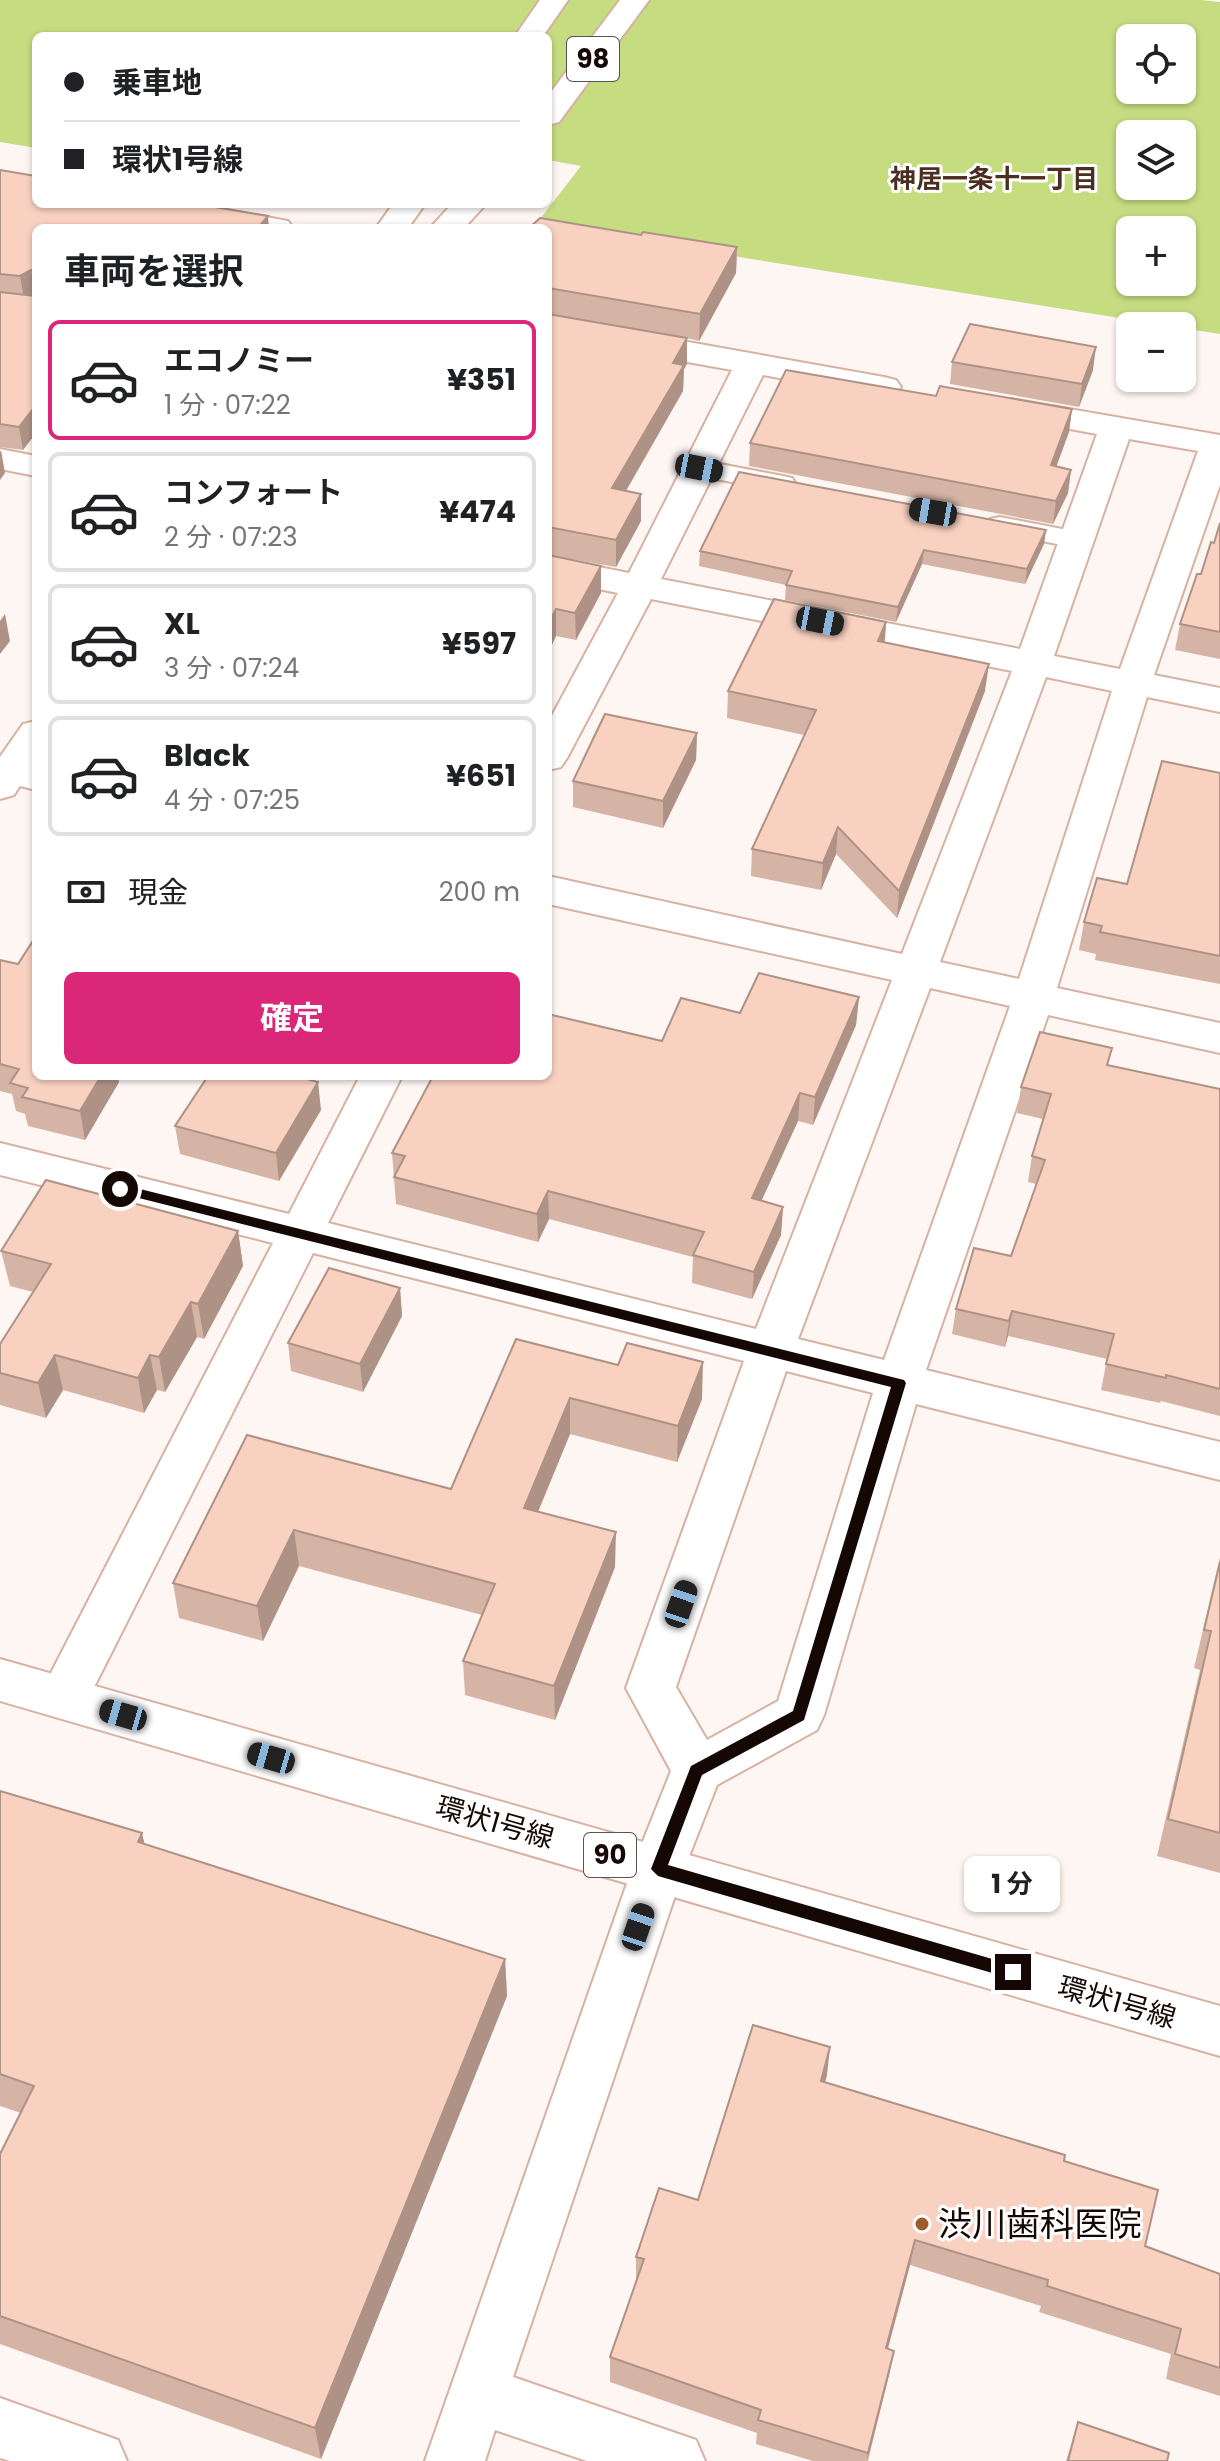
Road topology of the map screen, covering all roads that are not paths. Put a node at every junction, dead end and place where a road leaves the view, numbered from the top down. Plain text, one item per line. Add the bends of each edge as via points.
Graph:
1 (554, 0) edge
2 (635, 0) edge
3 (532, 32) edge
4 (552, 111) edge
5 (163, 208) edge
6 (466, 208) edge
7 (254, 224) edge
8 (450, 224) edge
9 (552, 328) edge
10 (752, 364) junction
11 (919, 393) edge
12 (979, 404) edge
13 (1116, 427) junction
14 (1218, 445) edge
15 (0, 459) edge
16 (32, 465) edge
17 (699, 468) junction
18 (805, 488) edge
19 (972, 520) edge
20 (1078, 540) junction
21 (552, 569) edge
22 (640, 586) junction
23 (1031, 663) junction
24 (1133, 683) junction
25 (1220, 700) edge
26 (32, 740) edge
27 (552, 751) edge
28 (10, 778) edge
29 (552, 891) edge
30 (918, 973) junction
31 (1033, 998) junction
32 (1220, 1038) edge
33 (379, 1080) edge
34 (0, 1159) edge
35 (299, 1234) junction
36 (770, 1351) junction
37 (899, 1383) junction
38 (1220, 1461) edge
39 (0, 1680) edge
40 (63, 1698) junction
41 (697, 1770) junction
42 (658, 1869) junction
43 (1220, 2031) edge
44 (478, 2395) junction
45 (0, 2428) edge
46 (97, 2461) edge
47 (455, 2461) edge
48 (675, 2461) edge

1 - 3 street, 98
2 - 4 street, 98
5 - 7 street
6 - 8 street
9 - 10 street
10 - 11 street
10 - 17 street
12 - 13 street
13 - 14 street
13 - 20 street
14 - 24 street
15 - 16 street
17 - 18 lane
17 - 22 street
19 - 20 lane
20 - 23 street
21 - 22 street
22 - 23 street
22 - 27 street
23 - 24 street
23 - 30 street
24 - 25 street
24 - 31 street
26 - 28 street
29 - 30 street
30 - 31 street
30 - 36 street
31 - 32 street
31 - 37 street
33 - 35 street
34 - 35 street
35 - 36 street
35 - 40 street
36 - 37 street
36 - 41 street via 651,1688
37 - 38 street
37 - 41 street via 799,1715
39 - 40 street, 環状1号線 / 90
40 - 42 street, 環状1号線 / 90
41 - 42 street
42 - 43 street, 環状1号線 / 90
42 - 44 street
44 - 47 street
44 - 48 street
45 - 46 street

